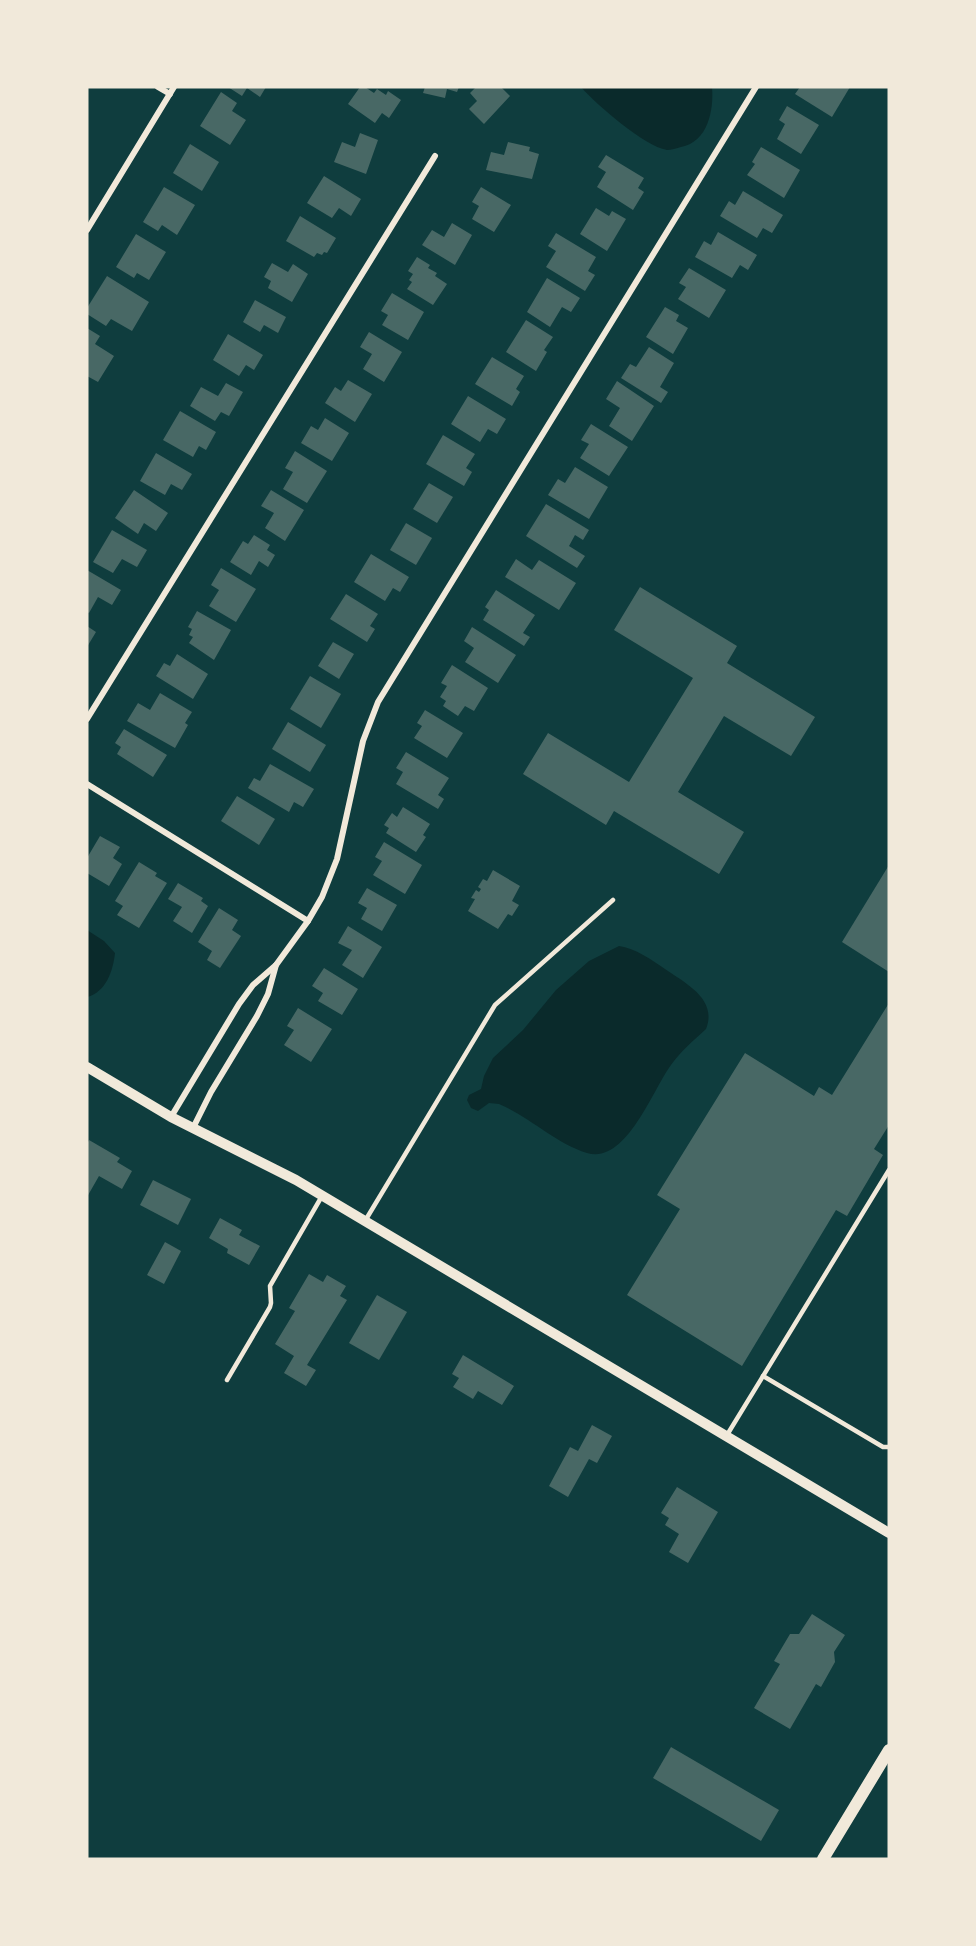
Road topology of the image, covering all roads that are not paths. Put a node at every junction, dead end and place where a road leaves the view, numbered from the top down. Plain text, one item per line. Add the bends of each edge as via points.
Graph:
1 (158, 87) edge
2 (174, 87) edge
3 (756, 87) edge
4 (170, 94) junction
5 (435, 156) dead end
6 (87, 230) edge
7 (87, 719) edge
8 (87, 784) edge
9 (613, 900) dead end
10 (308, 921) junction
11 (276, 965) junction
12 (87, 1067) edge
13 (171, 1117) junction
14 (193, 1128) junction
15 (889, 1170) edge
16 (322, 1196) junction
17 (365, 1221) junction
18 (763, 1376) junction
19 (227, 1380) dead end
20 (727, 1435) junction
21 (889, 1447) edge
22 (889, 1533) edge
23 (889, 1750) edge
24 (823, 1859) edge

1 - 4 street
2 - 4 street
3 - 10 street via 378,702 363,741 337,859
4 - 6 street
5 - 7 street
8 - 10 street
9 - 17 lane via 495,1005
10 - 11 street
11 - 13 street via 239,1004
11 - 14 street via 257,1016
12 - 13 street
13 - 14 street
14 - 16 street
15 - 18 lane
16 - 17 street
16 - 19 lane via 270,1286 270,1307
17 - 20 street
18 - 20 lane
18 - 21 lane
20 - 22 street
23 - 24 main road

